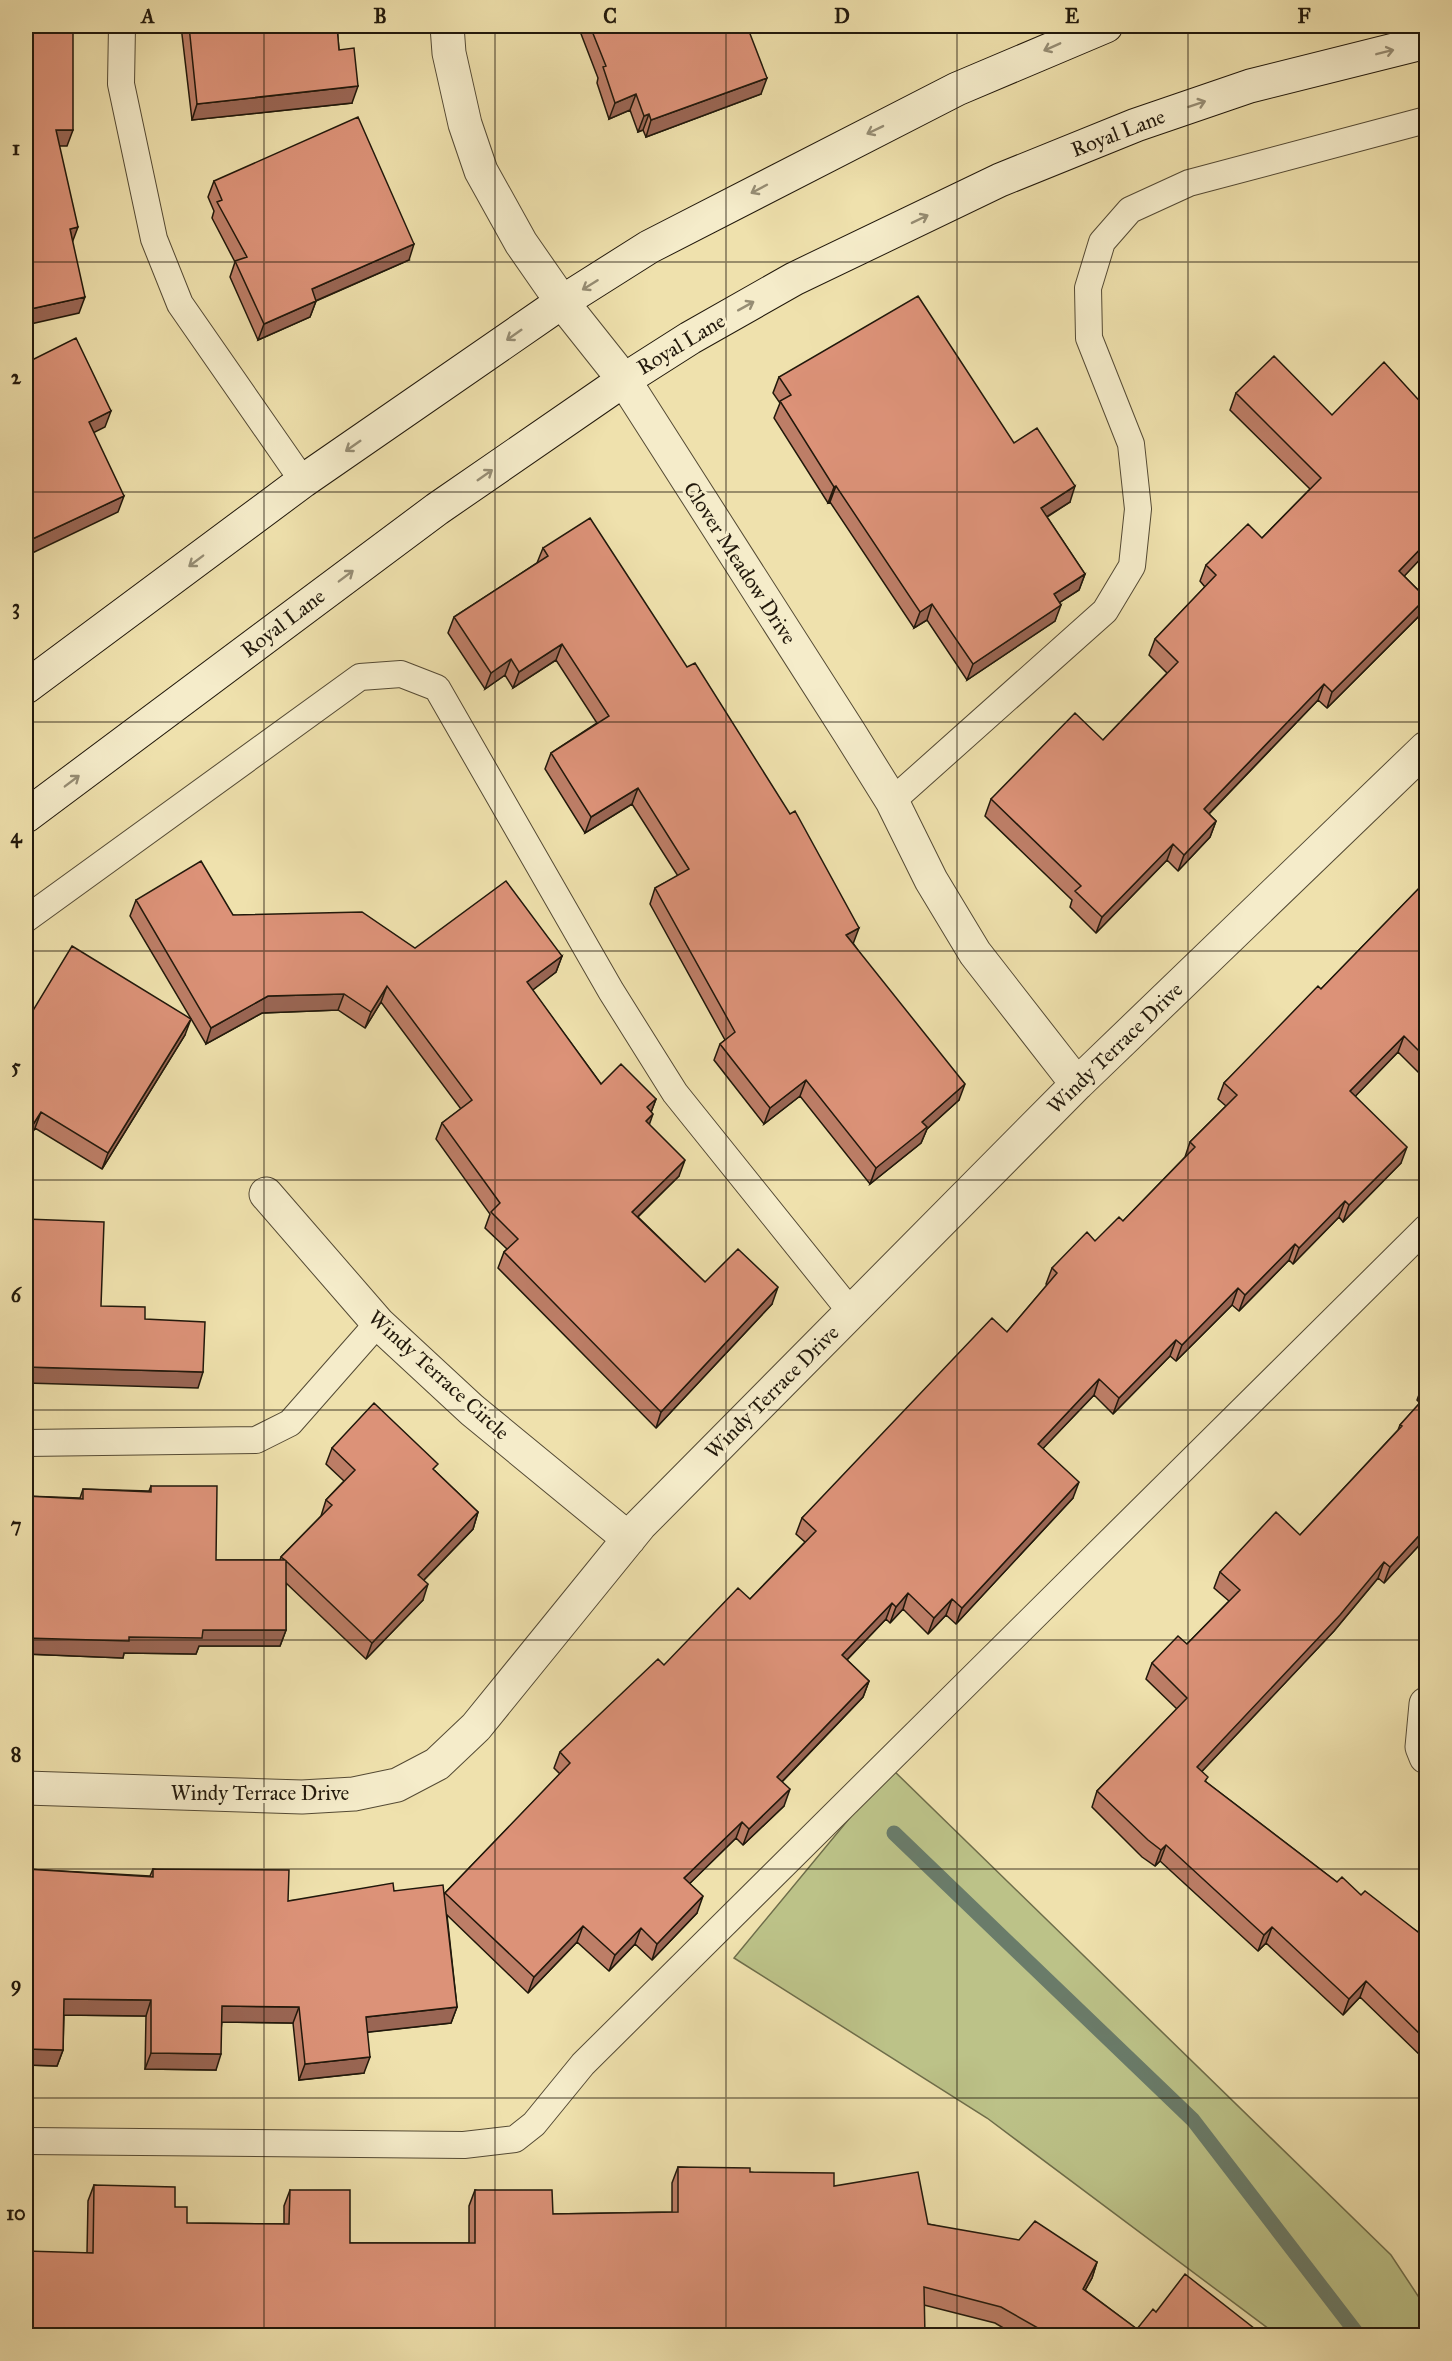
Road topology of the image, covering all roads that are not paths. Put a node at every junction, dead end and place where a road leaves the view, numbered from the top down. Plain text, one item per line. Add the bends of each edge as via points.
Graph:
1 (122, 26) edge
2 (447, 26) edge
3 (1106, 26) edge
4 (1426, 42) edge
5 (1426, 120) edge
6 (562, 302) junction
7 (624, 380) junction
8 (303, 481) junction
9 (26, 687) edge
10 (1426, 748) edge
11 (892, 801) junction
12 (26, 816) edge
13 (26, 919) edge
14 (1077, 1084) junction
15 (266, 1194) dead end
16 (1426, 1228) edge
17 (851, 1312) junction
18 (378, 1323) junction
19 (26, 1443) edge
20 (629, 1539) junction
21 (1426, 1704) edge
22 (1426, 1756) edge
23 (26, 1788) edge
24 (26, 2141) edge

1 - 8 lane via 122,84 153,239 180,304
2 - 6 street, Clover Meadow Drive via 465,124 481,171 521,243
3 -> 6 street via 957,89 811,162 649,247
7 -> 4 street, Royal Lane via 794,279 1000,180 1136,125 1250,86
5 - 11 lane via 1189,183 1130,210 1102,242 1088,288 1089,338 1131,444 1138,508 1132,566 1105,611
6 - 7 street, Clover Meadow Drive
6 -> 8 street
7 - 11 street, Clover Meadow Drive
12 -> 7 street, Royal Lane via 437,508
8 -> 9 street
10 - 14 street, Windy Terrace Drive
11 - 14 street, Clover Meadow Drive via 931,880 975,953
13 - 17 lane via 360,677 400,674 437,688 675,1093
14 - 17 street, Windy Terrace Drive
15 - 18 street, Windy Terrace Circle
16 - 24 lane via 592,2056 534,2124 515,2139 464,2145
17 - 20 street, Windy Terrace Drive
18 - 19 lane via 290,1423 256,1440
18 - 20 street, Windy Terrace Circle via 472,1410
20 - 23 street, Windy Terrace Drive via 476,1727 437,1764 396,1785 354,1794 302,1797
21 - 22 street via 1422,1747

